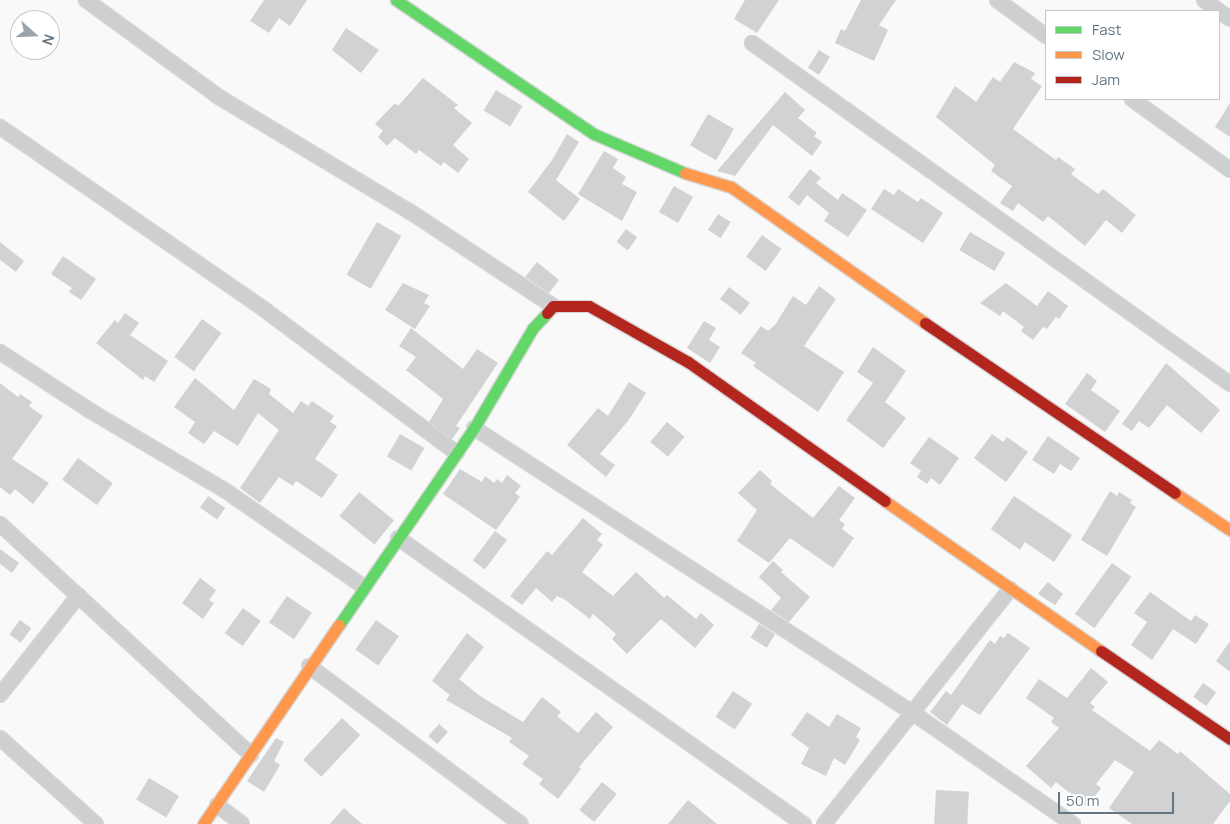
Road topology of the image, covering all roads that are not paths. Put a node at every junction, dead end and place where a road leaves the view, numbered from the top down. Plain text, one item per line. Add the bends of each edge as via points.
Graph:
1 (86, 0) edge
2 (396, 0) edge
3 (998, 0) edge
4 (1204, 0) edge
5 (1218, 10) edge
6 (1045, 35) edge
7 (752, 43) dead end
8 (1133, 100) edge
9 (0, 127) edge
10 (1230, 170) edge
11 (553, 306) junction
12 (0, 352) edge
13 (1230, 384) edge
14 (474, 428) junction
15 (457, 453) junction
16 (0, 524) edge
17 (1230, 530) edge
18 (398, 538) junction
19 (364, 587) junction
20 (1010, 589) junction
21 (79, 595) junction
22 (309, 666) junction
23 (0, 695) edge
24 (913, 713) junction
25 (0, 738) edge
26 (1230, 739) edge
27 (251, 755) junction
28 (218, 805) junction
29 (96, 824) edge
30 (203, 824) edge
31 (242, 824) edge
32 (521, 824) edge
33 (804, 824) edge
34 (824, 824) edge
35 (1073, 824) edge

1 - 11 street via 219,97 409,211
2 - 17 street via 594,134 680,172 731,187 997,373
3 - 6 street
4 - 5 street
7 - 13 street
8 - 10 street
9 - 15 street via 265,310
11 - 14 street via 532,328
11 - 20 street via 589,306 688,362
12 - 19 street via 89,410 226,491
14 - 15 street
14 - 24 street
15 - 18 street
16 - 21 street
18 - 19 street
18 - 33 street
19 - 22 street
20 - 24 street
20 - 26 street
21 - 23 street
21 - 27 street
22 - 27 street
22 - 32 street
24 - 34 street
24 - 35 street
25 - 29 street
27 - 28 street
28 - 30 street
28 - 31 street

